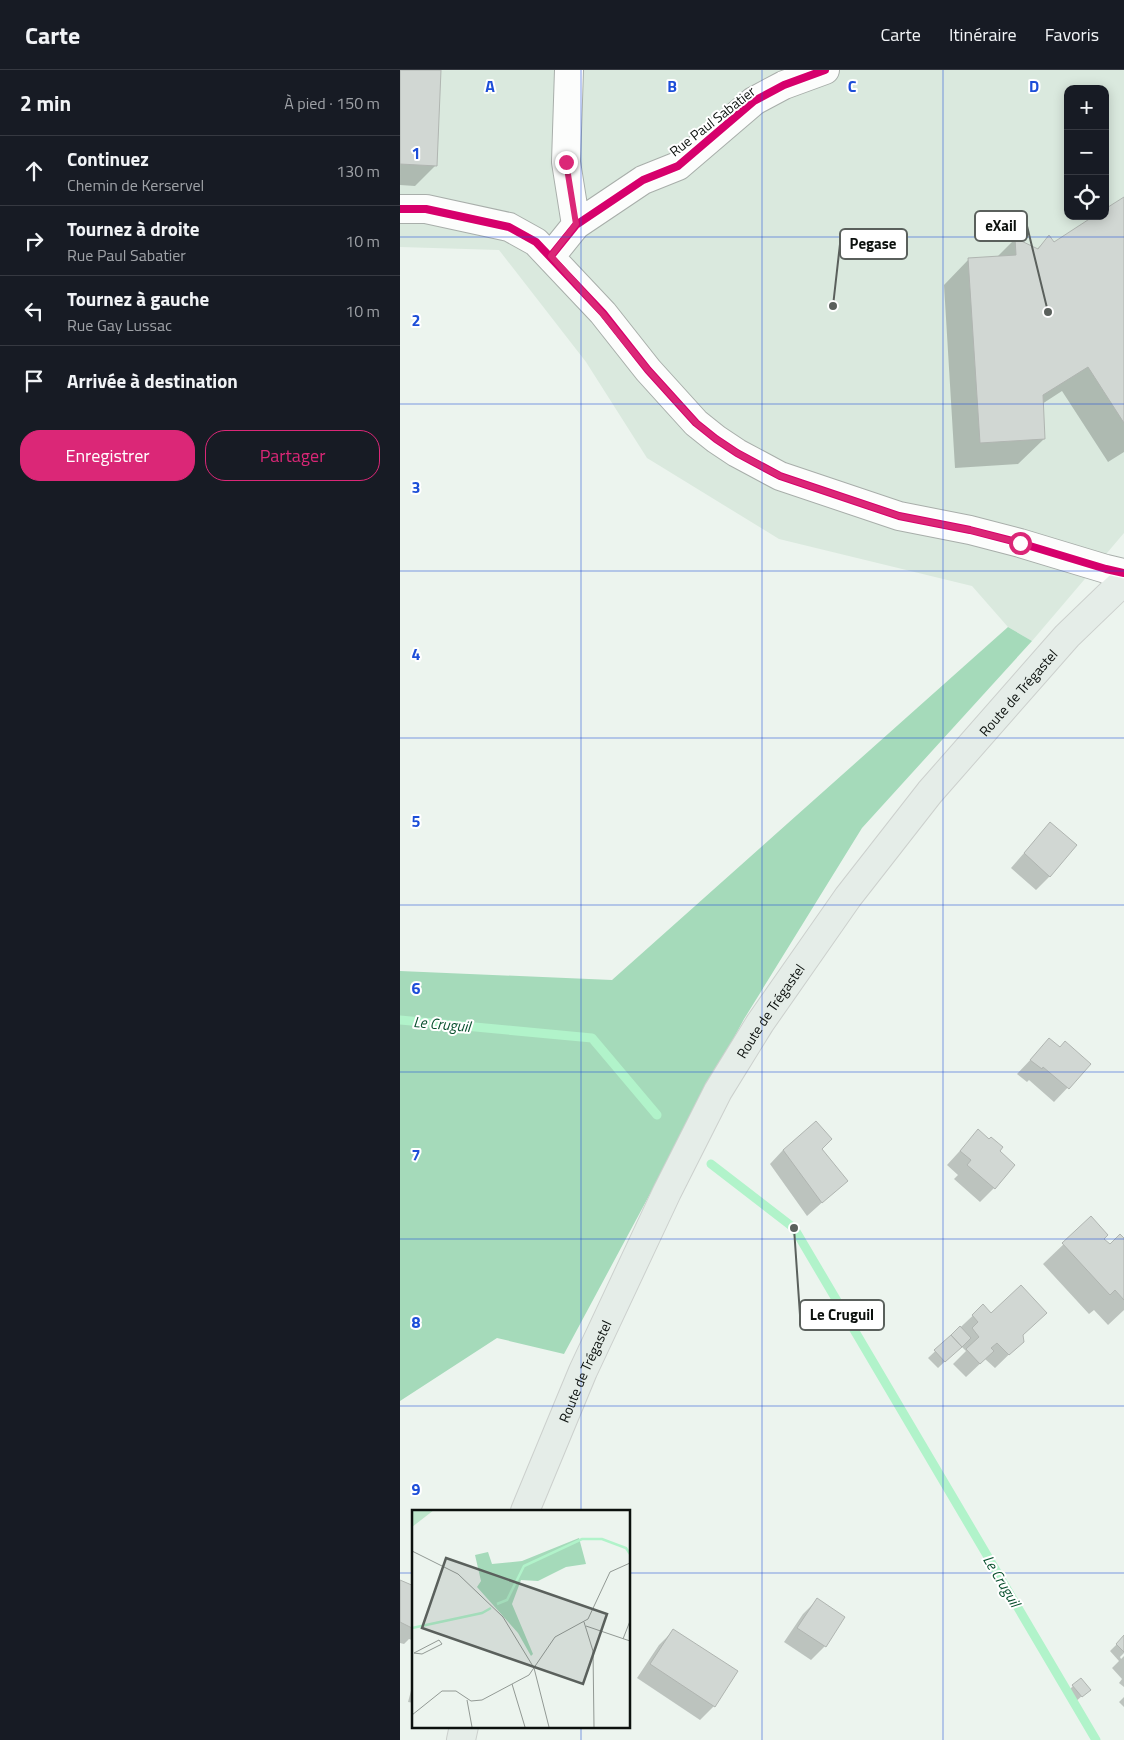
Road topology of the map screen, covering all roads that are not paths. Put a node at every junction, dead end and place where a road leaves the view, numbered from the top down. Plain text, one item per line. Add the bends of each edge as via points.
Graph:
1 (569, 70) edge
2 (825, 70) edge
3 (400, 209) edge
4 (576, 224) junction
5 (551, 256) junction
6 (1124, 573) edge
7 (1124, 581) edge
8 (525, 1510) edge

1 - 4 street via 566,162
2 - 4 street, Rue Paul Sabatier via 784,85 754,101 678,166 643,180
3 - 5 street via 426,209 509,227 536,242
4 - 5 street, Rue Paul Sabatier
5 - 6 street via 696,423 737,453 780,476 899,516 987,534
7 - 8 main road, Route de Trégastel via 1067,636 930,792 848,897 760,1023 718,1091 667,1192 583,1371

